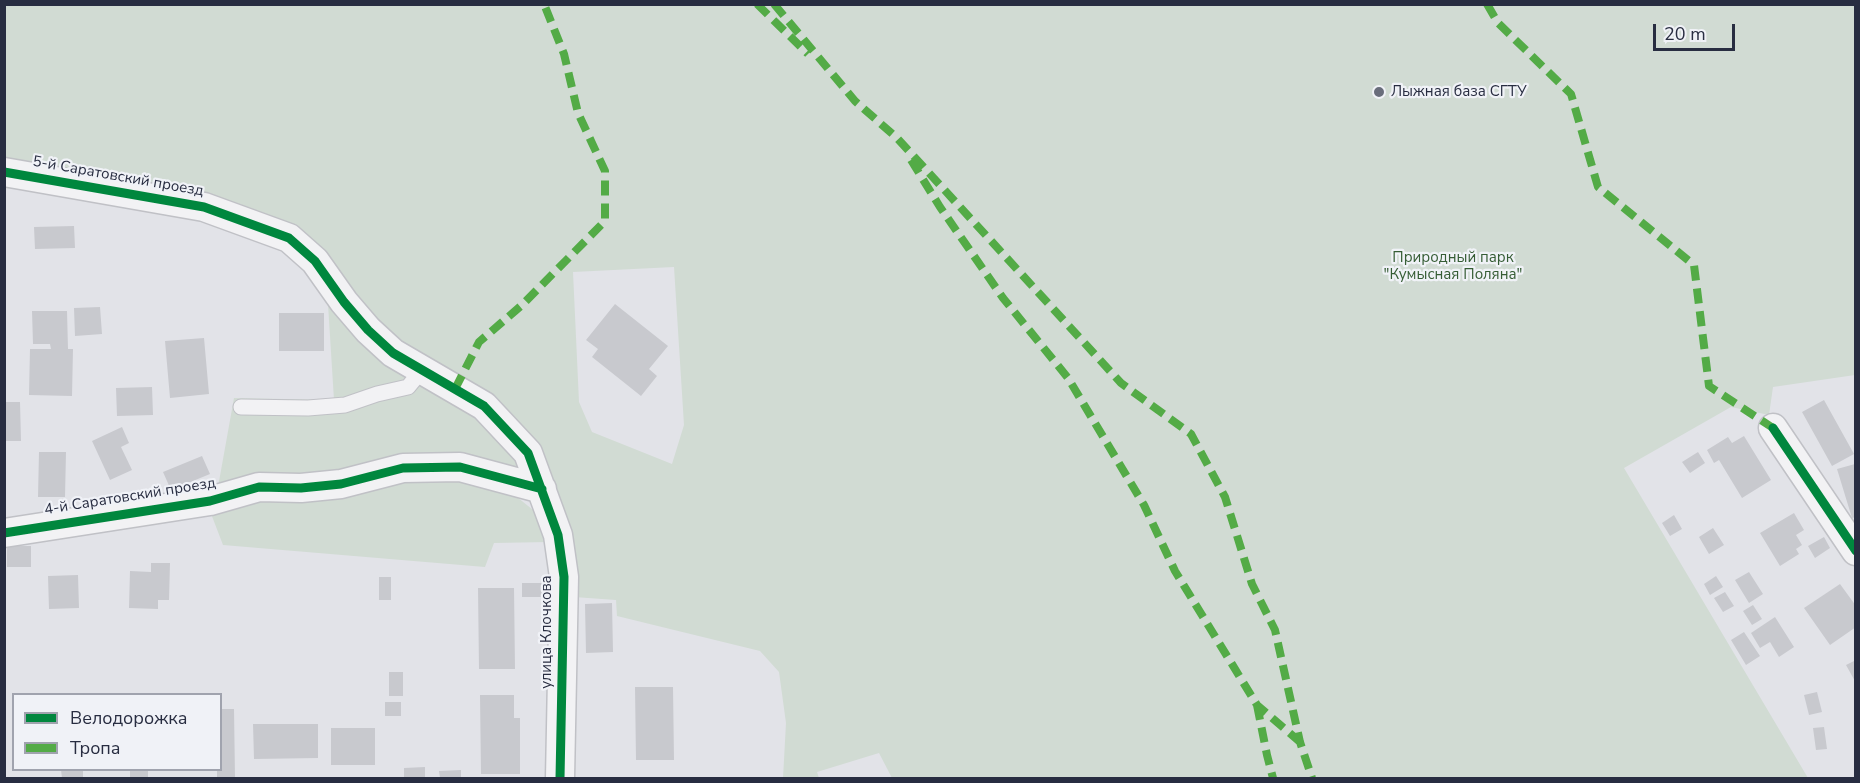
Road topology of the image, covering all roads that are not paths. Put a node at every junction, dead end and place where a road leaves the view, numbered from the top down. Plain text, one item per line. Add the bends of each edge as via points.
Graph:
1 (4, 172) edge
2 (422, 370) junction
3 (241, 407) dead end
4 (1773, 428) dead end
5 (542, 489) junction
6 (4, 532) edge
7 (1856, 551) edge
8 (560, 778) edge

1 - 2 street, 5-й Саратовский проезд via 204,207 290,238 315,261 368,330 393,353
2 - 3 lane via 408,387 345,405
2 - 5 street, 5-й Саратовский проезд via 484,406 528,453
4 - 7 street
5 - 6 street, 4-й Саратовский проезд via 460,468 403,468 341,484 259,487 210,501
5 - 8 street, улица Клочкова via 558,535 564,577

